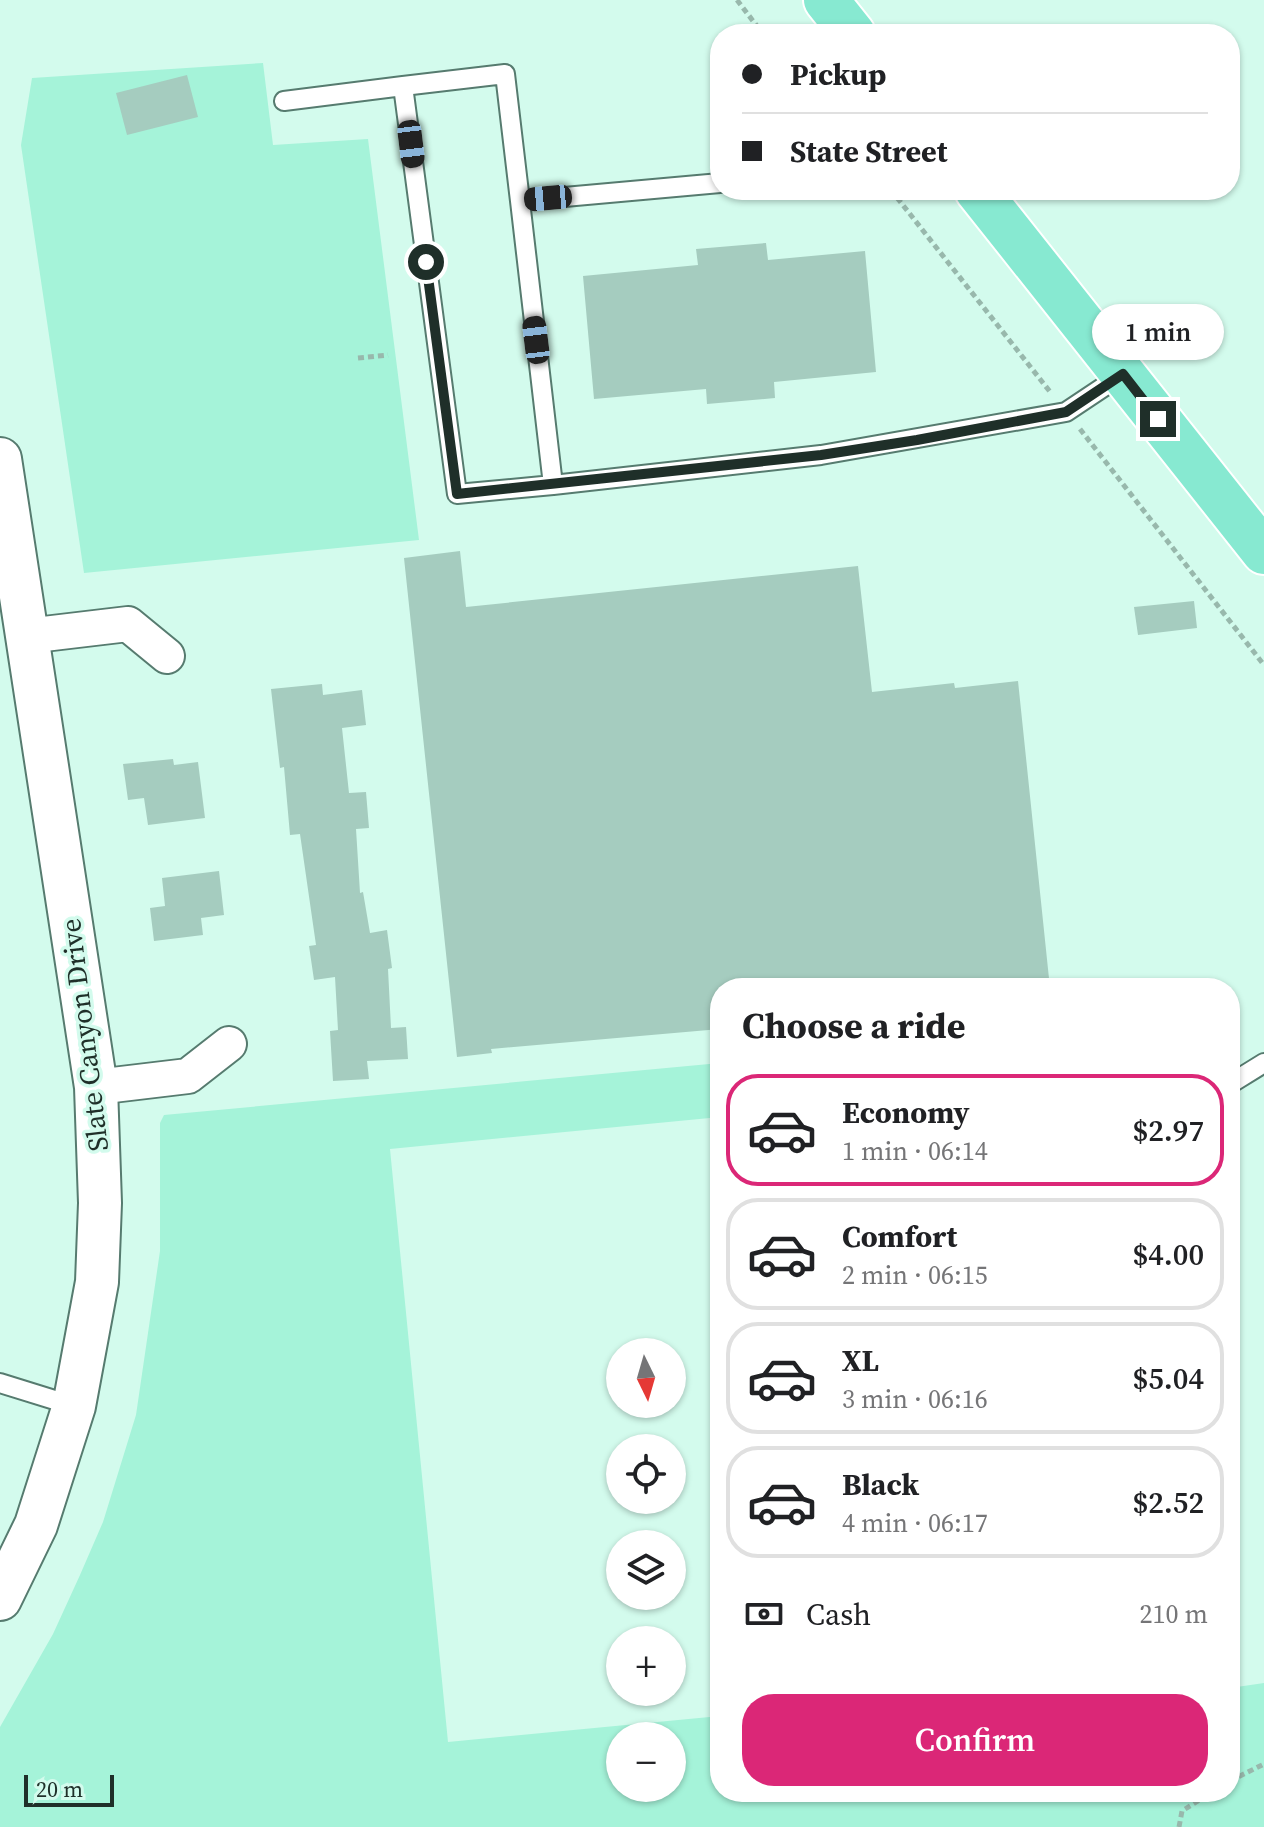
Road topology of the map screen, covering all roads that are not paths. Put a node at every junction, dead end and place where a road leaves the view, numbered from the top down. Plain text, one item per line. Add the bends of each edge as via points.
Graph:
1 (826, 0) edge
2 (845, 24) edge
3 (403, 86) junction
4 (284, 101) dead end
5 (710, 184) edge
6 (985, 200) edge
7 (520, 201) junction
8 (1123, 374) junction
9 (0, 459) edge
10 (553, 485) junction
11 (1264, 552) edge
12 (27, 636) junction
13 (167, 656) dead end
14 (229, 1044) dead end
15 (1264, 1063) edge
16 (1240, 1078) edge
17 (96, 1087) junction
18 (0, 1383) edge
19 (74, 1406) junction
20 (0, 1599) edge

1 - 2 main road
3 - 4 lane
3 - 7 lane via 505,74
3 - 10 lane via 457,494
5 - 7 lane
6 - 8 main road
7 - 10 lane
8 - 10 lane via 1066,412 821,455
8 - 11 main road
9 - 12 street, Slate Canyon Drive
12 - 13 street via 128,624
12 - 17 street, Slate Canyon Drive
14 - 17 street via 188,1076
15 - 16 lane
17 - 19 street, Slate Canyon Drive via 97,1282
18 - 19 lane
19 - 20 street, Slate Canyon Drive via 36,1525

